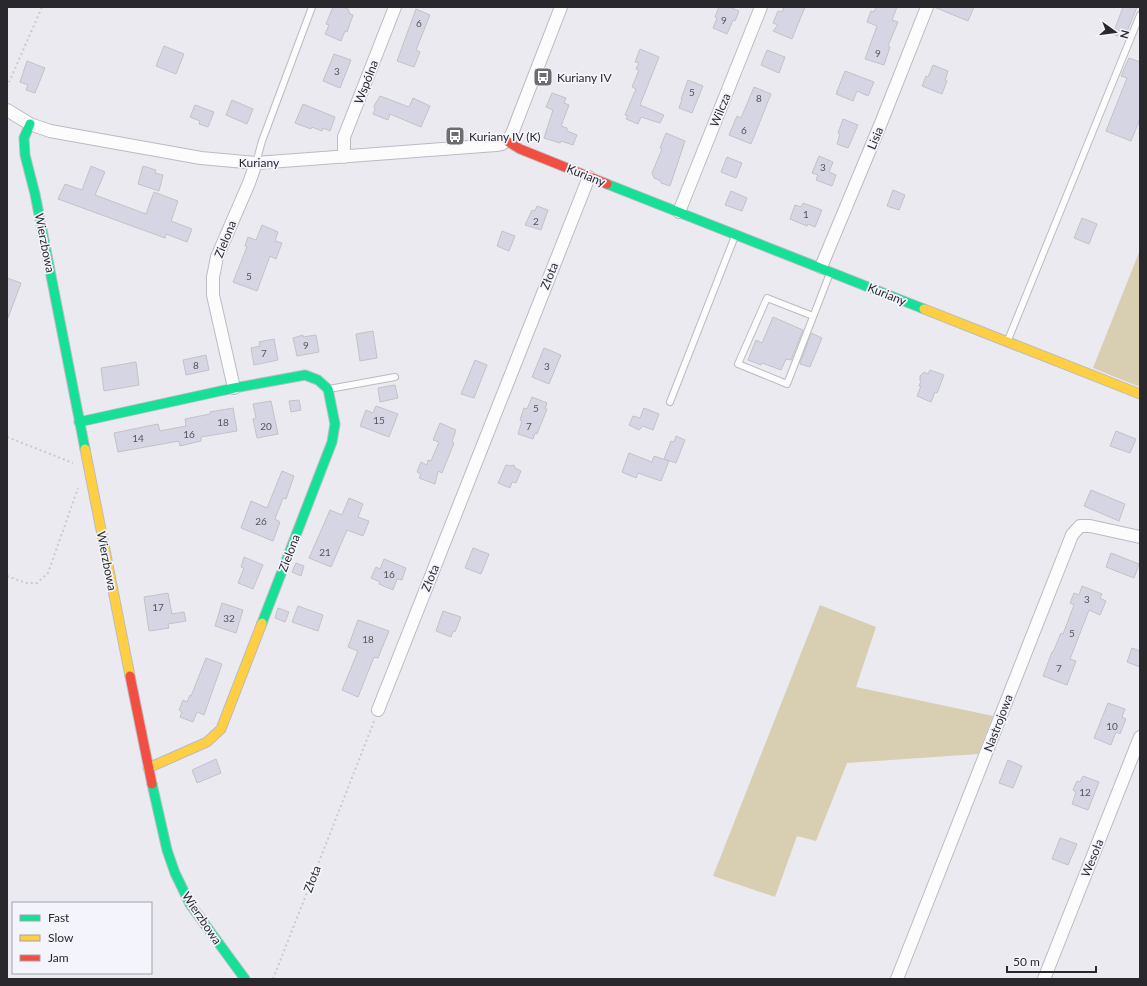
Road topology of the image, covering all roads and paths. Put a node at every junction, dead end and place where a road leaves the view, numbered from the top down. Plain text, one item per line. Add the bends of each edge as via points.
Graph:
1 (42, 7) edge
2 (312, 7) edge
3 (395, 7) edge
4 (561, 7) edge
5 (761, 7) edge
6 (928, 7) edge
7 (1140, 15) edge
8 (7, 87) edge
9 (7, 110) edge
10 (30, 124) junction
11 (507, 140) junction
12 (344, 157) junction
13 (256, 163) junction
14 (589, 176) junction
15 (679, 212) junction
16 (736, 234) junction
17 (826, 269) junction
18 (813, 316) junction
19 (1008, 342) junction
20 (395, 377) dead end
21 (234, 388) junction
22 (328, 389) junction
23 (1140, 394) edge
24 (670, 402) dead end
25 (79, 422) junction
26 (7, 437) edge
27 (87, 464) junction
28 (79, 485) dead end
29 (1140, 537) edge
30 (7, 576) edge
31 (378, 710) joint
32 (1140, 737) edge
33 (148, 768) junction
34 (245, 979) edge
35 (273, 979) edge
36 (897, 979) edge
37 (1044, 979) edge

1 - 8 path
2 - 13 lane
3 - 12 street, Wspólna via 344,137
4 - 11 street via 511,136
5 - 15 street, Wilcza
6 - 17 street, Lisia
7 - 19 lane
9 - 10 street, Kuriany
10 - 13 street, Kuriany via 50,131 193,157
10 - 25 street, Wierzbowa via 24,138 25,155 35,194
11 - 12 street, Kuriany via 496,145
11 - 14 street, Kuriany via 520,149
12 - 13 street, Kuriany
13 - 21 street, Zielona via 217,257 213,277 213,295
14 - 15 street, Kuriany
14 - 31 street, Złota
15 - 16 street, Kuriany
16 - 17 street, Kuriany
16 - 24 lane
17 - 18 lane
17 - 19 street, Kuriany
18 - 18 lane via 787,384 738,364 767,298
19 - 23 street, Kuriany
20 - 22 lane
21 - 22 street via 305,375 318,380
21 - 25 street
22 - 33 street, Zielona via 335,424 332,442 221,729 207,742
25 - 27 street, Wierzbowa
26 - 27 path via 73,463
27 - 33 street, Wierzbowa
28 - 30 path via 48,573 37,583
29 - 36 street, Nastrojowa via 1090,526 1080,526 1072,535
31 - 35 path, Złota
32 - 37 street, Wesoła
33 - 34 street, Wierzbowa via 174,873 190,904

